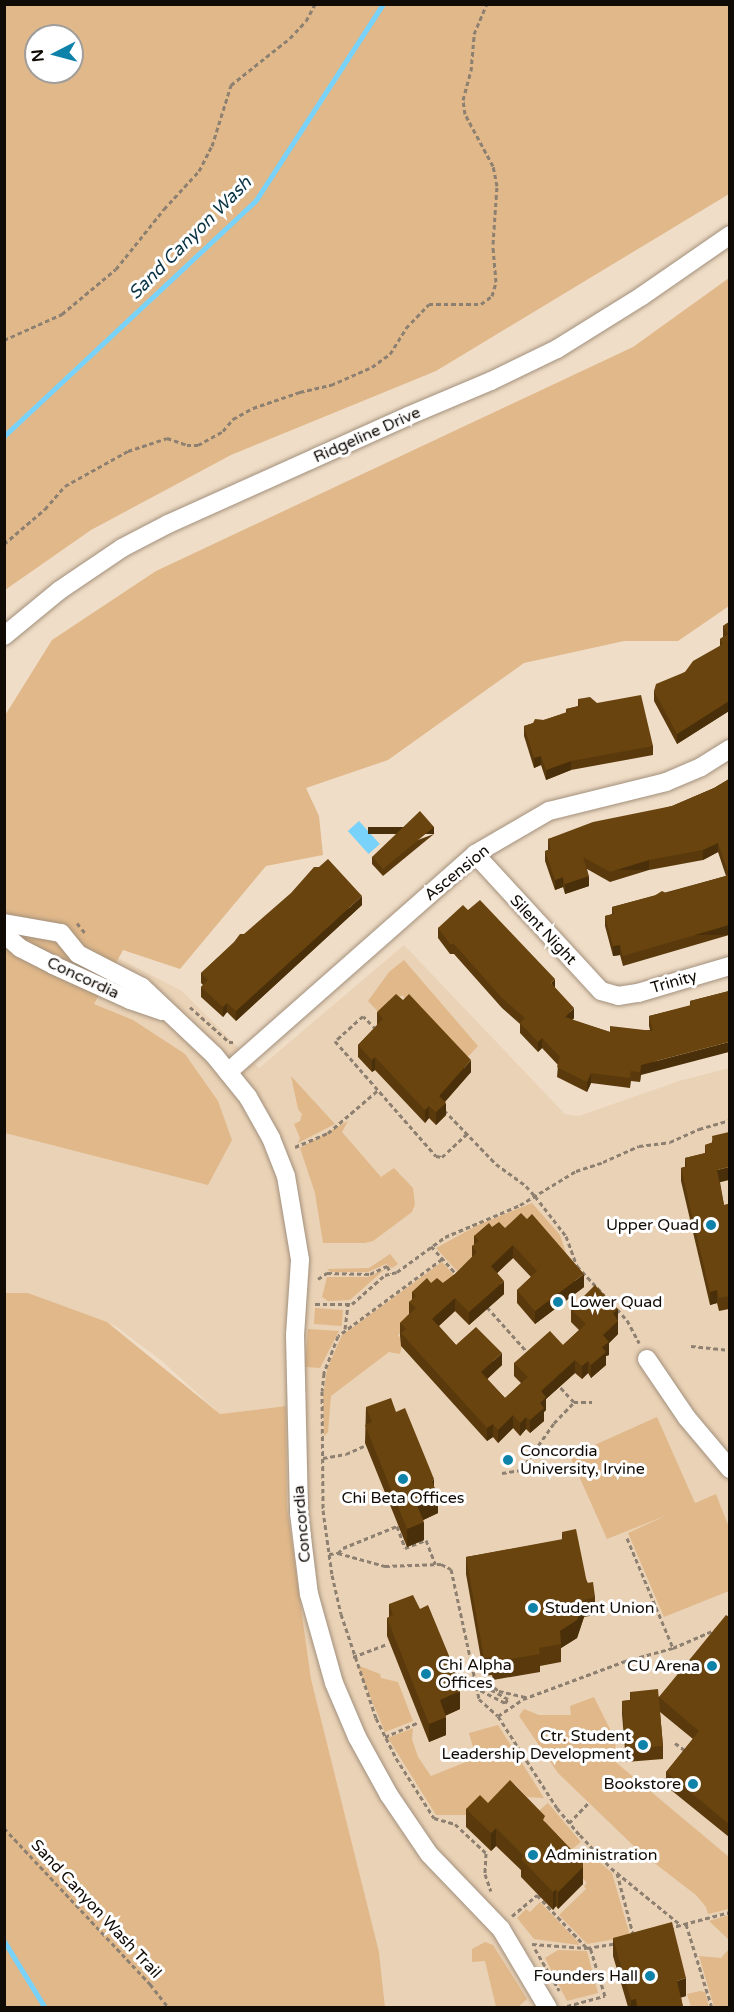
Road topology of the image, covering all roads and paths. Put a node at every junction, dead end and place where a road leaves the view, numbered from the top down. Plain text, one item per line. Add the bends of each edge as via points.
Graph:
1 (315, 4) edge
2 (487, 4) edge
3 (729, 235) edge
4 (4, 340) edge
5 (4, 544) edge
6 (4, 636) edge
7 (729, 749) edge
8 (475, 854) junction
9 (4, 923) edge
10 (4, 934) edge
11 (729, 966) edge
12 (618, 996) joint
13 (166, 1013) junction
14 (380, 1032) edge
15 (228, 1072) junction
16 (377, 1091) junction
17 (443, 1108) edge
18 (729, 1120) edge
19 (467, 1134) junction
20 (295, 1147) dead end
21 (535, 1196) junction
22 (431, 1246) junction
23 (442, 1259) junction
24 (391, 1273) junction
25 (318, 1279) dead end
26 (465, 1284) edge
27 (606, 1297) edge
28 (481, 1301) edge
29 (315, 1304) dead end
30 (348, 1305) junction
31 (613, 1305) edge
32 (345, 1329) dead end
33 (691, 1346) dead end
34 (729, 1350) edge
35 (534, 1359) edge
36 (647, 1359) joint
37 (550, 1376) edge
38 (574, 1402) junction
39 (592, 1402) dead end
40 (364, 1446) edge
41 (323, 1458) junction
42 (729, 1469) edge
43 (502, 1473) dead end
44 (627, 1538) dead end
45 (338, 1553) junction
46 (329, 1554) junction
47 (435, 1564) junction
48 (719, 1628) edge
49 (387, 1644) edge
50 (673, 1648) junction
51 (353, 1657) junction
52 (474, 1687) junction
53 (528, 1698) junction
54 (506, 1703) junction
55 (513, 1706) junction
56 (498, 1716) junction
57 (417, 1723) edge
58 (385, 1737) junction
59 (675, 1743) dead end
60 (693, 1757) edge
61 (590, 1802) dead end
62 (569, 1823) junction
63 (4, 1828) edge
64 (617, 1872) junction
65 (496, 1897) dead end
66 (507, 1911) dead end
67 (729, 1912) edge
68 (683, 1924) junction
69 (661, 1931) edge
70 (526, 1936) dead end
71 (628, 1940) edge
72 (621, 1942) edge
73 (532, 1944) junction
74 (589, 1948) junction
75 (169, 2007) edge
76 (548, 2007) edge
77 (567, 2007) edge
78 (712, 2007) edge

1 - 4 path via 290,38 231,85 212,146 199,171 116,269 62,314
2 - 5 path via 474,34 471,71 463,100 465,114 493,166 497,186 493,244 496,282 492,296 481,304 429,304 406,328 390,354 372,367 331,385 253,408 198,445 167,438 128,451 65,486
3 - 6 street, Ridgeline Drive via 557,349 122,548 60,590
7 - 8 street, Ascension via 702,767 666,782 549,811
8 - 12 street, Silent Night via 601,992
8 - 15 street, Ascension
9 - 13 street, Concordia via 61,933 78,954 142,987
10 - 13 street, Concordia via 20,948 53,965
11 - 12 street, Trinity
13 - 15 street, Concordia
14 - 16 path via 363,1016 335,1041
15 - 76 street, Concordia via 248,1097 271,1138 286,1176 298,1237 295,1335 299,1513 309,1594 334,1683 357,1737 389,1795 429,1854 501,1929
16 - 19 path via 436,1156 442,1157
16 - 20 path via 338,1126
17 - 19 path
18 - 21 path via 670,1142 627,1150 570,1173
19 - 21 path
21 - 22 path
21 - 27 path via 566,1236 577,1266
22 - 23 path
22 - 24 path
23 - 26 path
23 - 41 path via 338,1336 324,1373
24 - 25 path via 387,1266 370,1274 327,1273
24 - 30 path
28 - 35 path
29 - 30 path
30 - 32 path
31 - 36 path via 627,1320
33 - 34 path
36 - 42 street via 687,1419
37 - 38 path
38 - 39 path
38 - 43 path via 521,1470
40 - 41 path
41 - 46 path via 323,1510
44 - 50 path
45 - 46 path
45 - 47 path via 385,1566
45 - 47 path via 397,1526 405,1548 426,1540
46 - 51 path
47 - 52 path via 447,1565 455,1579
48 - 50 path
49 - 51 path
50 - 53 path via 625,1661
51 - 58 path
52 - 54 path
52 - 56 path via 478,1699
53 - 54 path via 499,1691 488,1683 483,1685 508,1699
53 - 55 path
54 - 55 path
55 - 56 path
56 - 62 path
57 - 58 path
58 - 65 path via 434,1818 455,1824 486,1853 485,1874
59 - 60 path
61 - 62 path
62 - 64 path
63 - 75 path, Sand Canyon Wash Trail
64 - 68 path
64 - 71 path via 634,1939
66 - 74 path via 513,1918 537,1895
67 - 68 path
68 - 69 path
68 - 78 path
70 - 73 path
72 - 74 path
73 - 74 path
73 - 77 path
74 - 77 path via 605,1996

